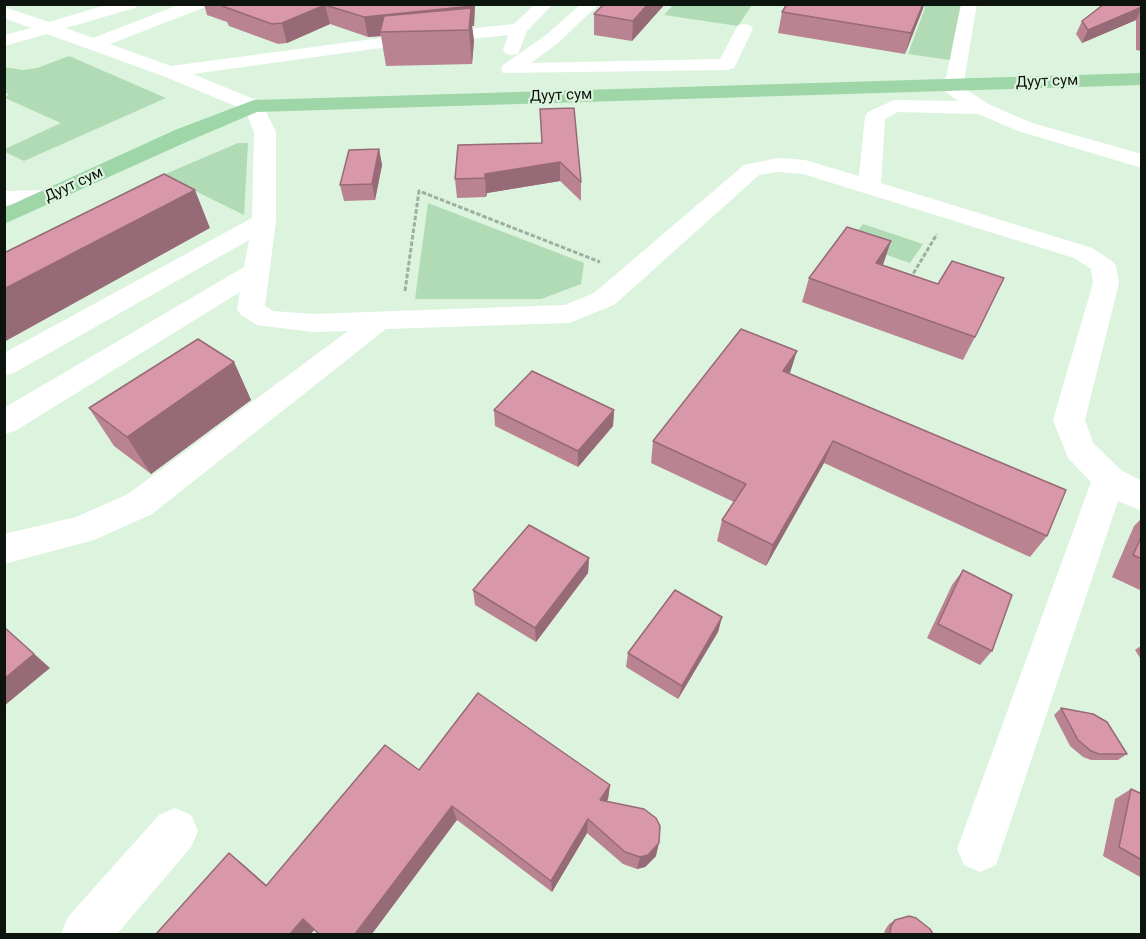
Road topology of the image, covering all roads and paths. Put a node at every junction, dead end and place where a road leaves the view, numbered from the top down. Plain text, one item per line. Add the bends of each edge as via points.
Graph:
1 (129, 4) edge
2 (197, 4) edge
3 (545, 4) edge
4 (591, 4) edge
5 (969, 4) edge
6 (177, 8) edge
7 (4, 12) edge
8 (45, 27) junction
9 (519, 29) junction
10 (744, 29) dead end
11 (4, 40) edge
12 (92, 45) junction
13 (510, 69) junction
14 (170, 72) junction
15 (1142, 79) edge
16 (950, 84) junction
17 (503, 97) junction
18 (254, 106) junction
19 (981, 108) junction
20 (1142, 161) edge
21 (869, 187) junction
22 (49, 197) junction
23 (4, 198) edge
24 (950, 213) junction
25 (4, 217) edge
26 (264, 221) junction
27 (255, 272) junction
28 (631, 275) junction
29 (906, 286) edge
30 (390, 321) junction
31 (4, 366) edge
32 (4, 423) edge
33 (1125, 488) edge
34 (4, 549) edge
35 (175, 831) dead end
36 (980, 849) dead end
37 (85, 934) edge

1 - 8 street
2 - 6 street
3 - 9 street
4 - 13 street
5 - 16 street
6 - 12 street
7 - 8 street
8 - 11 street
8 - 12 street
9 - 13 street
9 - 14 street
10 - 13 street via 727,64
12 - 14 street
13 - 17 street
14 - 18 street
15 - 16 main road, Дуут сум
16 - 17 main road, Дуут сум
16 - 19 street
17 - 18 main road, Дуут сум
18 - 22 main road, Дуут сум
18 - 26 street via 265,132
19 - 20 street via 1025,127
19 - 21 street via 894,106 875,116
21 - 24 street
21 - 28 street via 805,167 778,165 752,170
22 - 23 street
22 - 25 main road, Дуут сум
24 - 29 path
24 - 33 street via 1083,253 1103,266 1106,282 1069,420 1079,449
26 - 27 street
26 - 31 street
27 - 30 street via 251,309 267,319 313,324
27 - 32 street
28 - 30 street via 604,298 569,314
28 - 30 path via 419,191
30 - 34 street via 140,504 82,530
33 - 36 street
35 - 37 street

